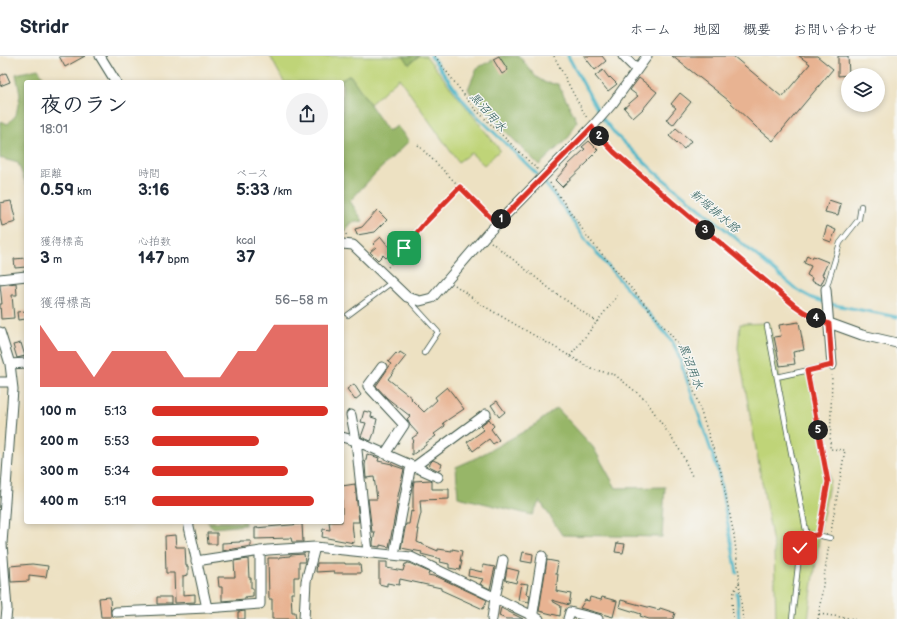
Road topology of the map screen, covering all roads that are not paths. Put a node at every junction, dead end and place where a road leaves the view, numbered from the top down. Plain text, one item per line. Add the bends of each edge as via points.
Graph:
1 (100, 56) edge
2 (623, 56) edge
3 (646, 56) edge
4 (637, 70) junction
5 (115, 80) edge
6 (862, 206) dead end
7 (344, 244) edge
8 (24, 276) edge
9 (0, 279) edge
10 (392, 282) junction
11 (826, 289) joint
12 (407, 297) junction
13 (348, 315) dead end
14 (829, 324) junction
15 (767, 326) dead end
16 (0, 332) edge
17 (897, 342) edge
18 (424, 353) dead end
19 (24, 363) edge
20 (10, 364) junction
21 (832, 365) joint
22 (382, 367) dead end
23 (807, 371) junction
24 (777, 377) junction
25 (0, 382) edge
26 (12, 382) junction
27 (486, 414) dead end
28 (352, 415) dead end
29 (344, 438) edge
30 (356, 441) junction
31 (385, 454) junction
32 (414, 467) junction
33 (438, 477) dead end
34 (188, 524) edge
35 (817, 535) junction
36 (806, 536) junction
37 (830, 538) dead end
38 (315, 547) junction
39 (260, 551) junction
40 (368, 552) junction
41 (394, 555) junction
42 (542, 556) dead end
43 (503, 560) dead end
44 (196, 561) junction
45 (495, 598) junction
46 (207, 608) junction
47 (116, 612) dead end
48 (534, 618) edge
49 (6, 619) edge
50 (304, 619) edge
51 (492, 619) edge
52 (568, 619) edge
53 (598, 619) edge
54 (792, 619) edge

1 - 5 street
2 - 4 street
3 - 4 street
4 - 12 street via 592,127 484,237 432,298 420,301
6 - 11 lane via 859,219 840,243
7 - 10 street via 353,245
8 - 9 street
10 - 12 street
10 - 13 lane
11 - 14 street
12 - 18 lane via 438,332
14 - 17 street via 862,335
14 - 21 street
15 - 24 lane
16 - 20 street
19 - 20 street
20 - 26 street
21 - 23 lane
22 - 31 street via 368,386 404,425
23 - 24 lane
23 - 35 lane via 828,482
24 - 36 lane
25 - 26 street
26 - 49 street via 2,544
27 - 32 street
28 - 30 street
29 - 30 street
30 - 31 street
30 - 40 street
31 - 32 street
32 - 33 street
32 - 41 street via 410,470
34 - 44 street
35 - 36 lane
35 - 37 lane
36 - 54 lane via 800,548
38 - 39 street
38 - 40 street
38 - 50 street via 306,581
39 - 44 street
39 - 46 street via 260,604
40 - 41 street
41 - 45 street via 411,556
42 - 48 street
43 - 45 street
44 - 46 street
45 - 48 street
45 - 51 street
46 - 47 street
52 - 53 street via 570,612

